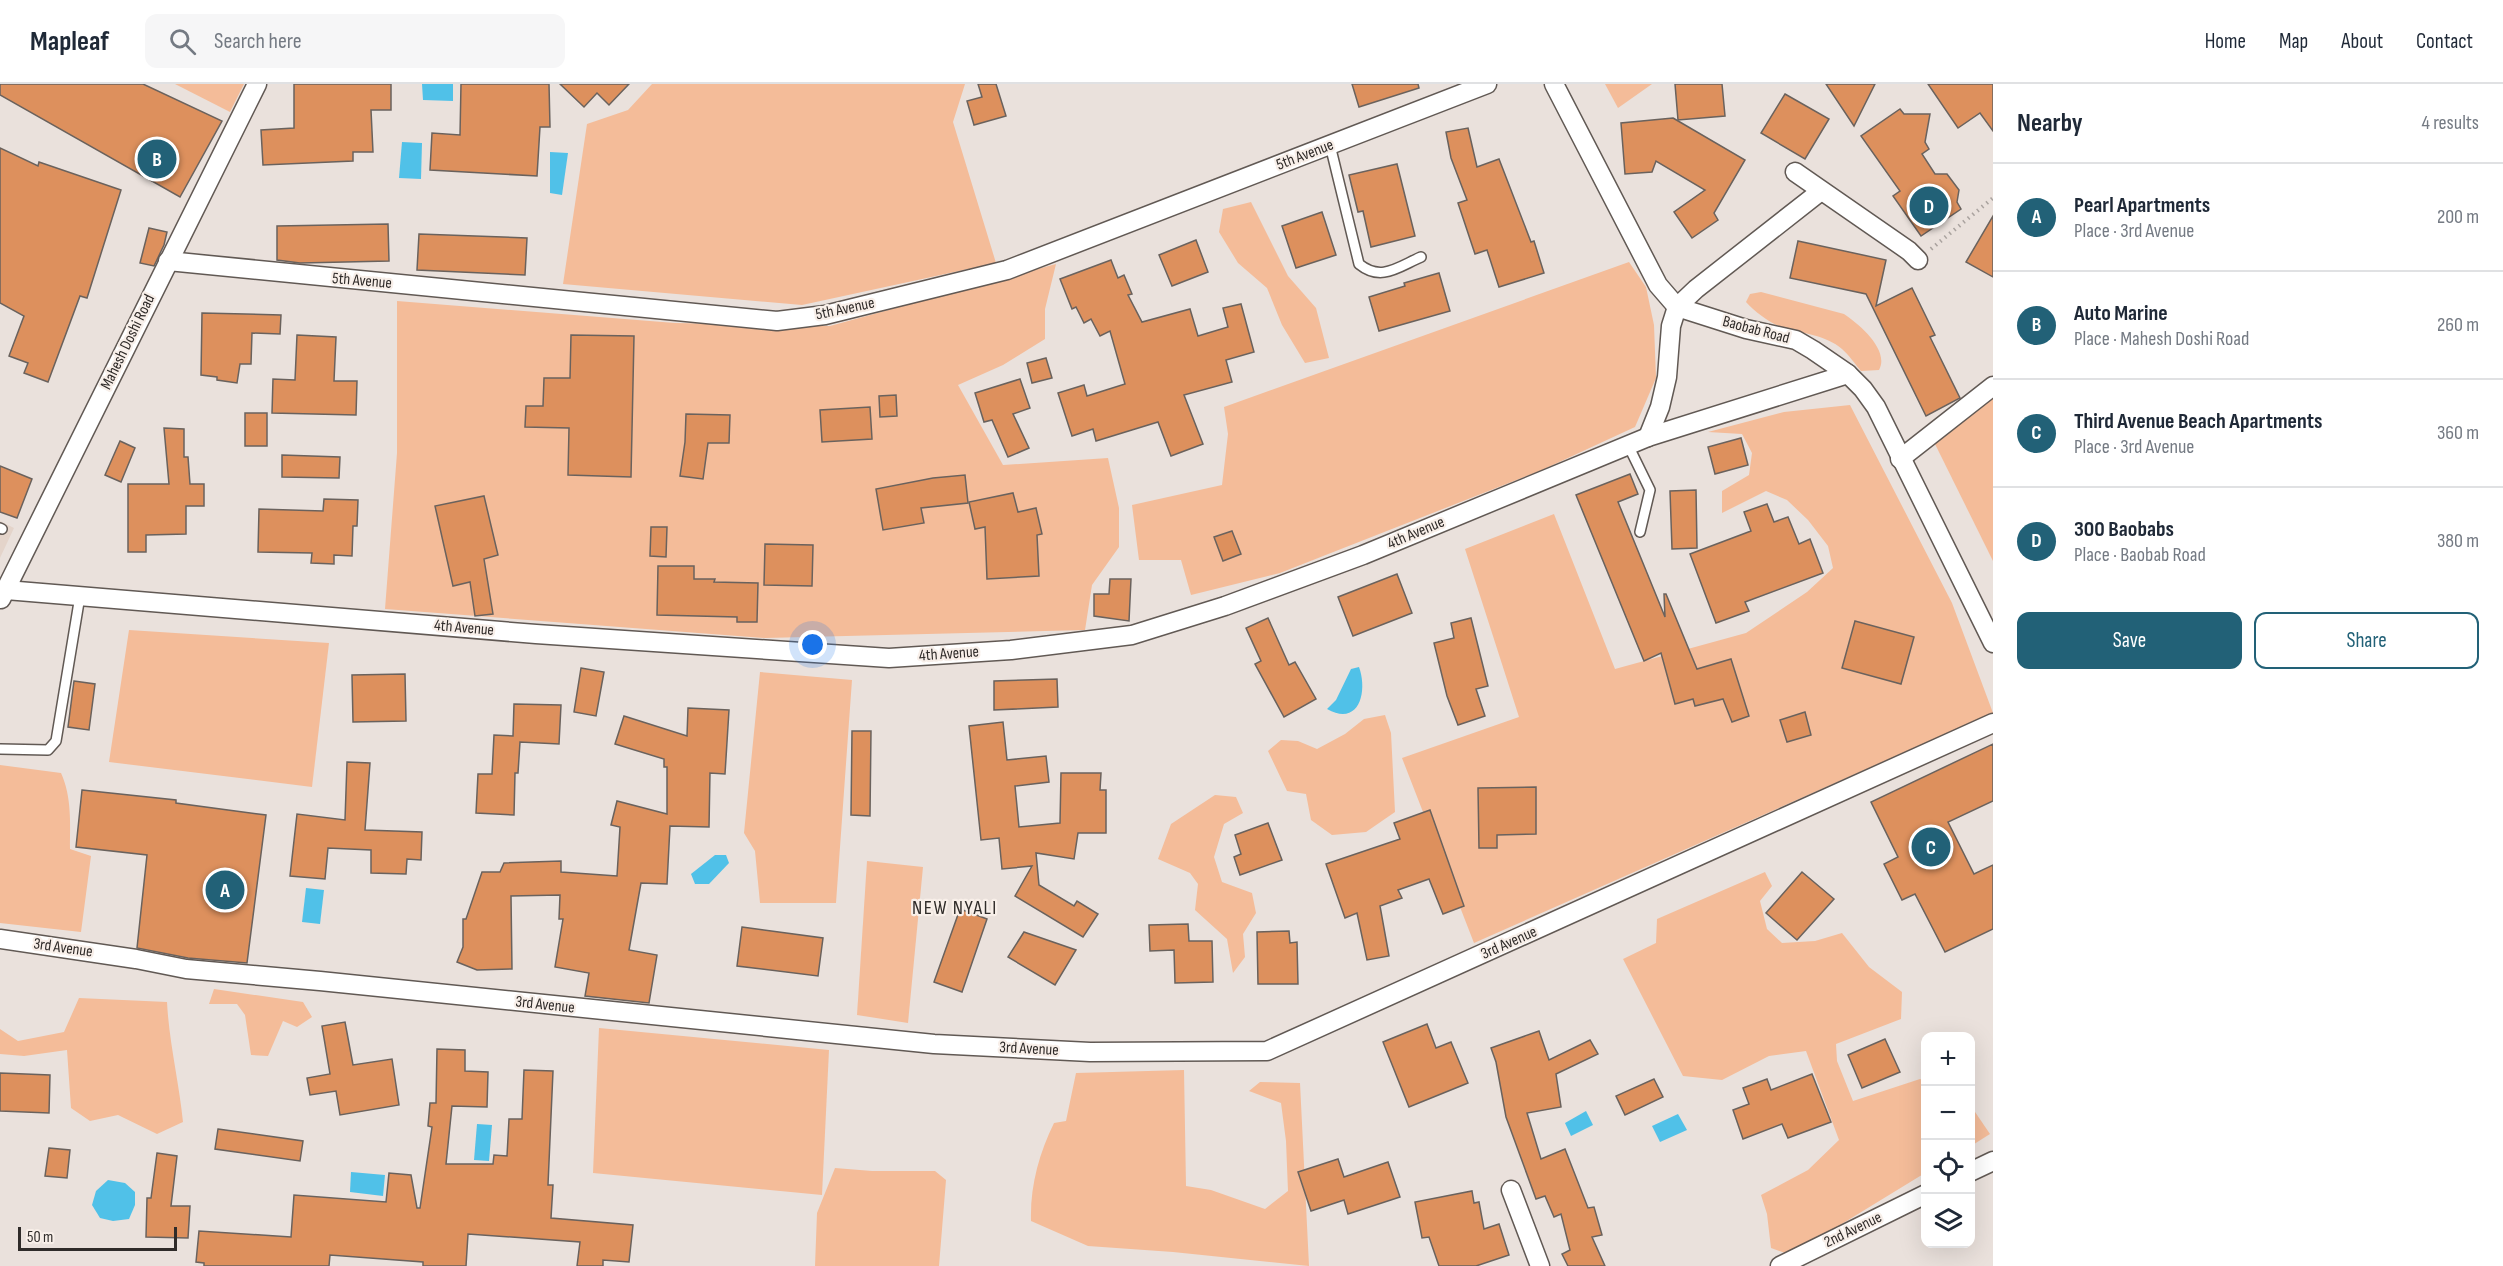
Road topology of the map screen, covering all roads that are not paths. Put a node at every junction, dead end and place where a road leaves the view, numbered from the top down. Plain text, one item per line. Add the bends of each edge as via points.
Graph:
1 (257, 84) edge
2 (1487, 84) edge
3 (1554, 84) edge
4 (1330, 145) junction
5 (1796, 172) dead end
6 (1821, 191) junction
7 (1421, 257) dead end
8 (1918, 260) road end
9 (168, 261) junction
10 (1677, 307) junction
11 (1848, 374) junction
12 (1993, 386) edge
13 (1648, 437) junction
14 (1628, 445) junction
15 (1900, 459) junction
16 (1640, 532) dead end
17 (3, 595) edge
18 (80, 596) junction
19 (1993, 643) edge
20 (1993, 723) edge
21 (0, 749) edge
22 (0, 939) edge
23 (1993, 1161) edge
24 (1975, 1170) edge
25 (1511, 1190) dead end
26 (1921, 1196) edge
27 (1540, 1266) edge
28 (1780, 1266) edge

1 - 9 street, Mahesh Doshi Road
2 - 4 street, 5th Avenue
3 - 10 street via 1658,285
4 - 7 lane via 1359,264 1369,273 1382,274
4 - 9 street, 5th Avenue via 1007,270 825,315 777,321
5 - 6 street
6 - 8 street
6 - 10 street
9 - 17 street, Mahesh Doshi Road
10 - 11 street, Baobab Road via 1796,340
10 - 13 street via 1671,326 1668,376
11 - 13 street, 4th Avenue
11 - 15 street, Baobab Road via 1876,407
12 - 15 street
13 - 14 street, 4th Avenue
14 - 16 lane via 1650,490
14 - 18 street, 4th Avenue via 1363,555 1225,606 1132,635 1011,650 889,658 536,634
15 - 19 street, Baobab Road
17 - 18 street, 4th Avenue
18 - 21 lane via 56,741 48,750
20 - 22 street, 3rd Avenue via 1267,1051 1090,1052 934,1044 186,969
23 - 24 street
25 - 27 street
26 - 28 street, 2nd Avenue

